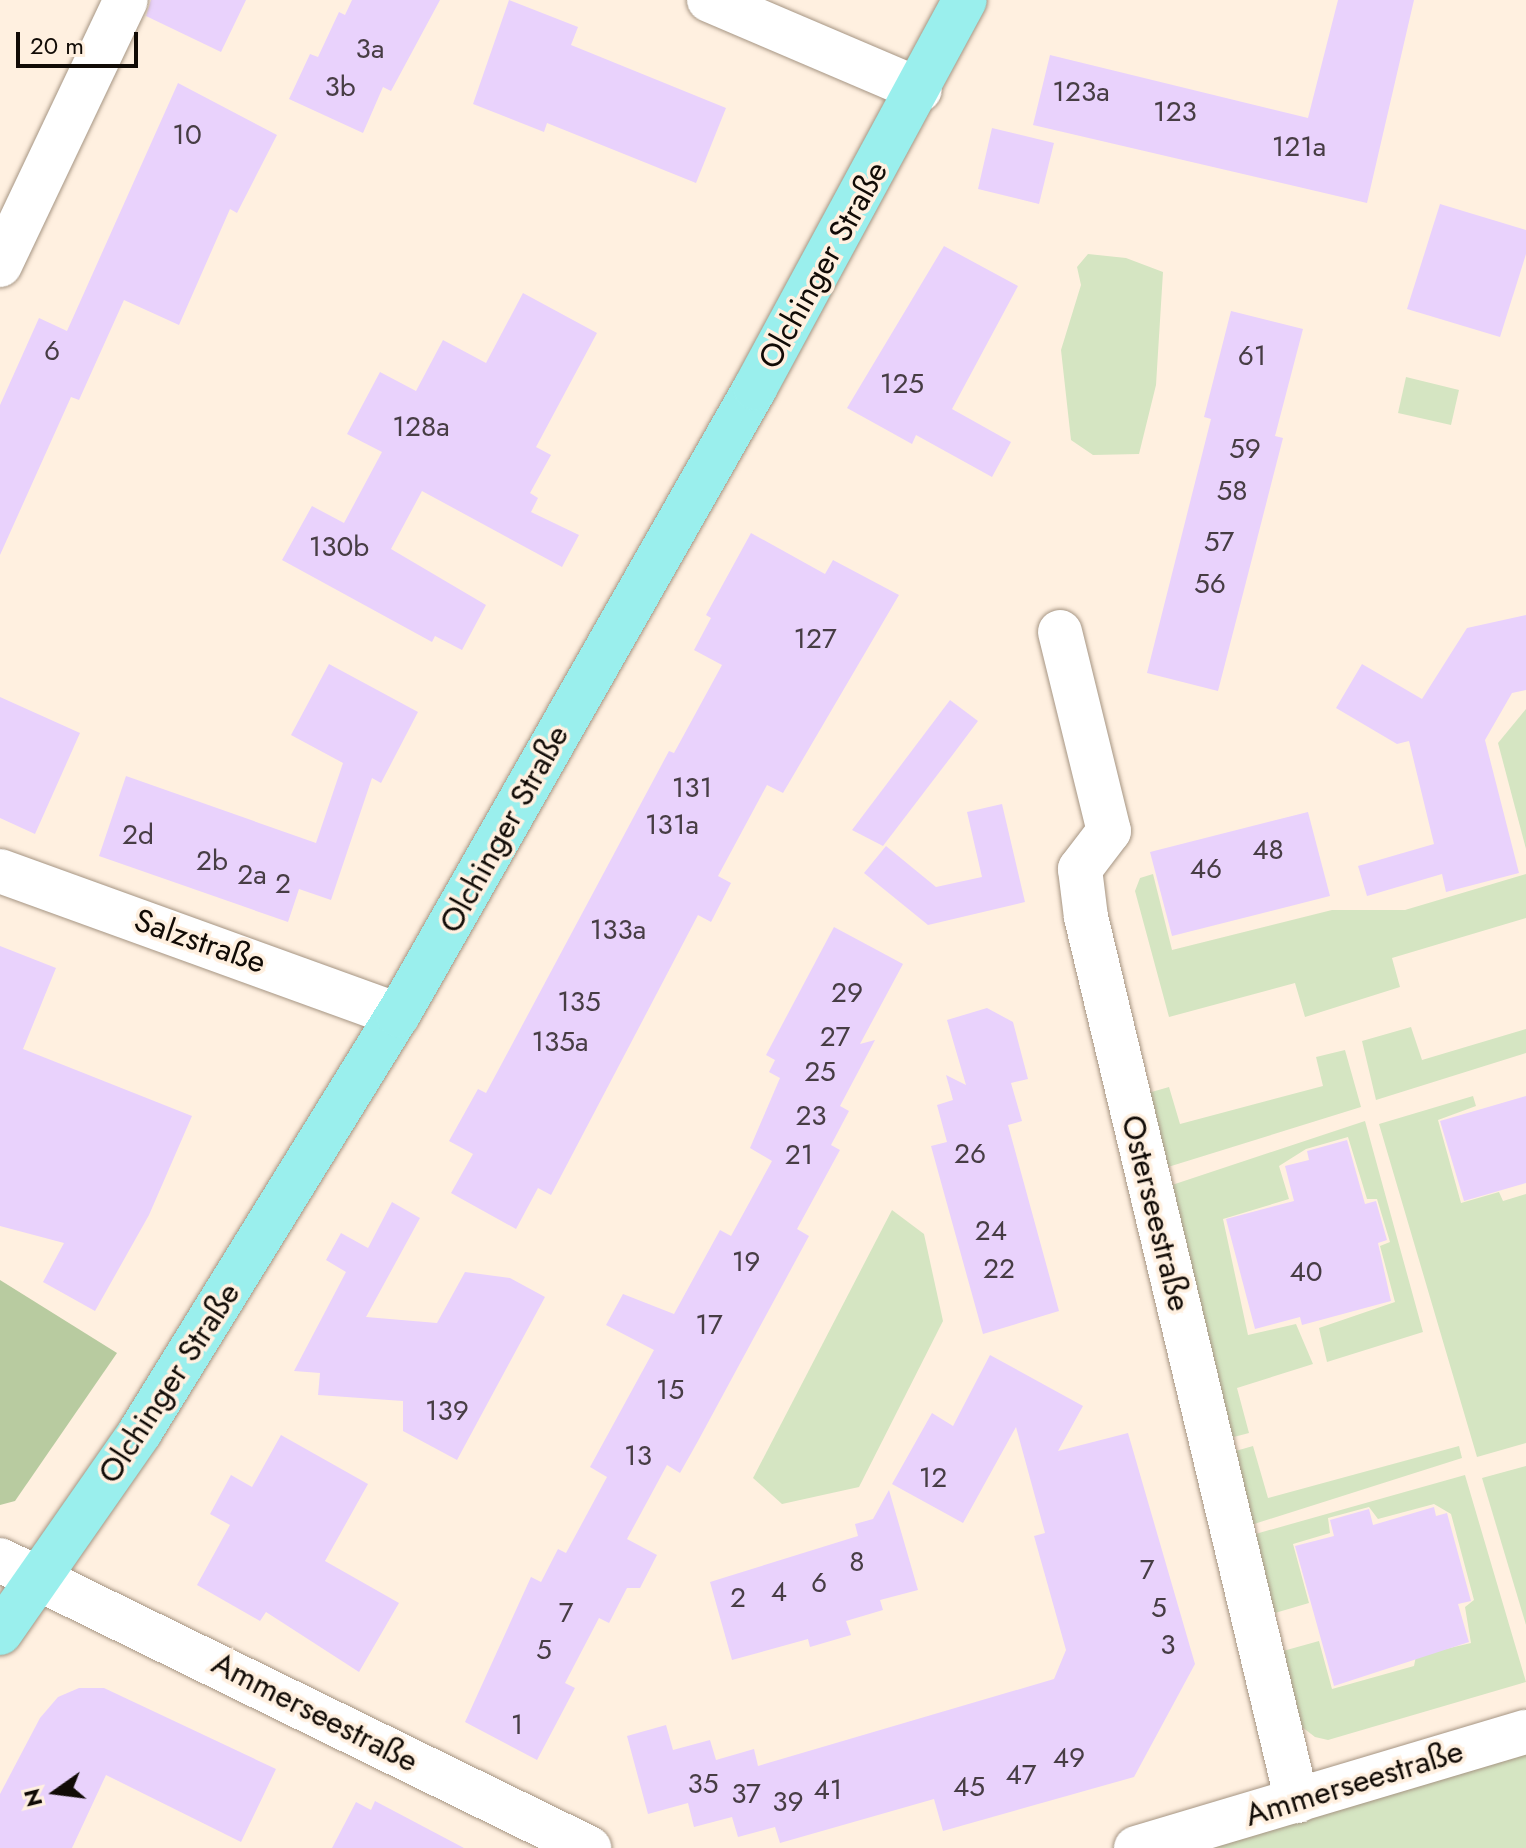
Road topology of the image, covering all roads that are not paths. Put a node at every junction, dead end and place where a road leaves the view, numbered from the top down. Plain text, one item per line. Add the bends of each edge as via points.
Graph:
1 (126, 0) edge
2 (709, 0) edge
3 (965, 0) edge
4 (920, 90) junction
5 (0, 265) edge
6 (1060, 632) dead end
7 (0, 871) edge
8 (398, 1015) junction
9 (0, 1560) edge
10 (40, 1577) junction
11 (0, 1633) edge
12 (1526, 1732) edge
13 (1297, 1801) junction
14 (589, 1848) edge
15 (1136, 1848) edge

1 - 5 street
2 - 4 street
3 - 4 main road, Olchinger Straße
4 - 8 main road, Olchinger Straße
6 - 13 street, Osterseestraße via 1109,831 1080,869 1086,917
7 - 8 street, Salzstraße
8 - 10 main road, Olchinger Straße via 164,1395
9 - 10 street, Ammerseestraße
10 - 11 main road, Olchinger Straße
10 - 14 street, Ammerseestraße
12 - 13 street, Ammerseestraße
13 - 15 street, Ammerseestraße

